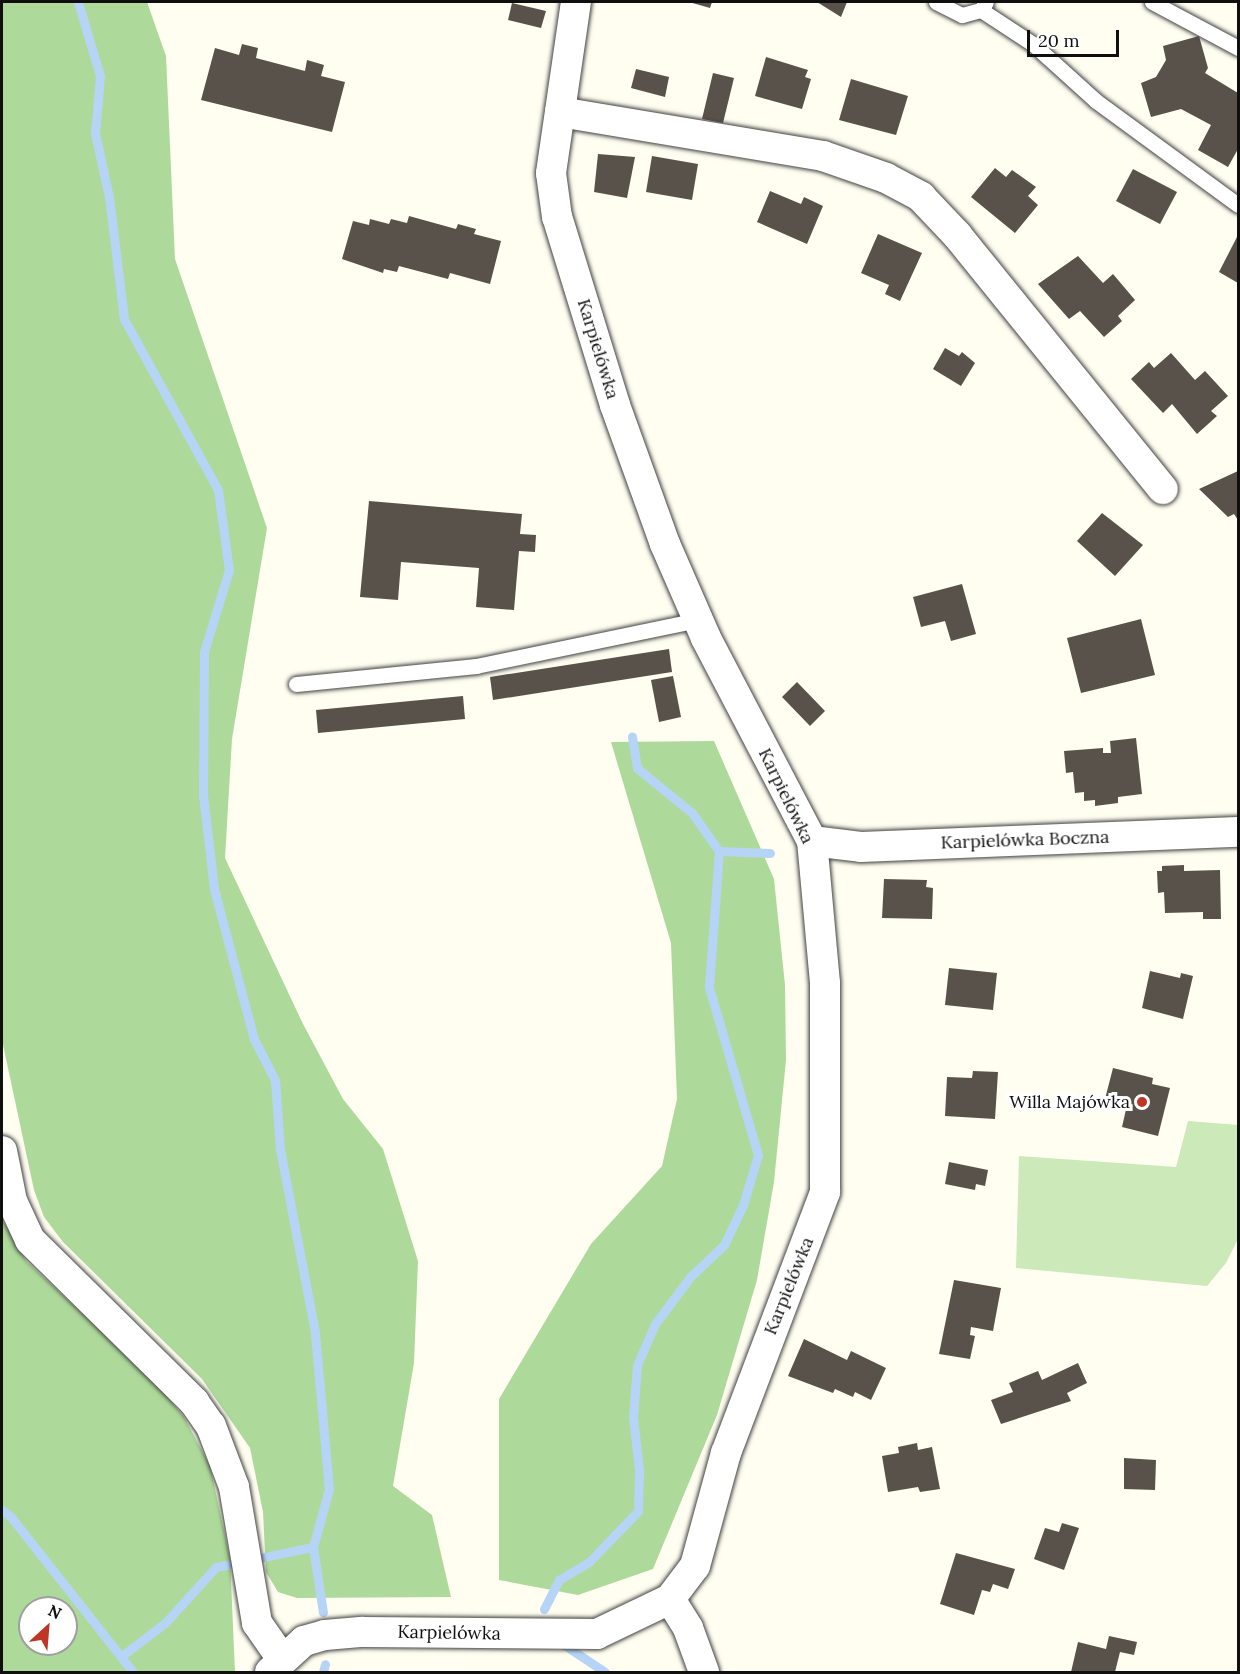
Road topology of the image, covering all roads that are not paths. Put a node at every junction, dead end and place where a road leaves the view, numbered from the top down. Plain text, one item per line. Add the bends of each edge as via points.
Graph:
1 (576, 2) edge
2 (936, 2) edge
3 (1152, 2) edge
4 (984, 6) edge
5 (1239, 48) edge
6 (560, 112) junction
7 (1239, 205) edge
8 (1164, 489) dead end
9 (698, 620) junction
10 (296, 684) dead end
11 (1239, 832) edge
12 (812, 841) junction
13 (2, 1151) edge
14 (670, 1599) junction
15 (276, 1666) edge
16 (704, 1672) edge

1 - 6 street, Karpielówka
2 - 4 lane via 962,15
3 - 5 lane
4 - 7 lane via 1096,101
6 - 8 street via 823,156 886,178 921,197 957,235
6 - 9 street, Karpielówka via 550,173 557,216 615,405 665,544
9 - 10 lane via 476,666
9 - 12 street, Karpielówka
11 - 12 street, Karpielówka Boczna via 861,847
12 - 14 street, Karpielówka via 825,983 825,1192 726,1453 695,1566
13 - 15 street via 12,1201 30,1240 194,1402 211,1426 234,1487 258,1623
14 - 15 street, Karpielówka via 597,1634 354,1633 304,1641
14 - 16 street via 688,1628

